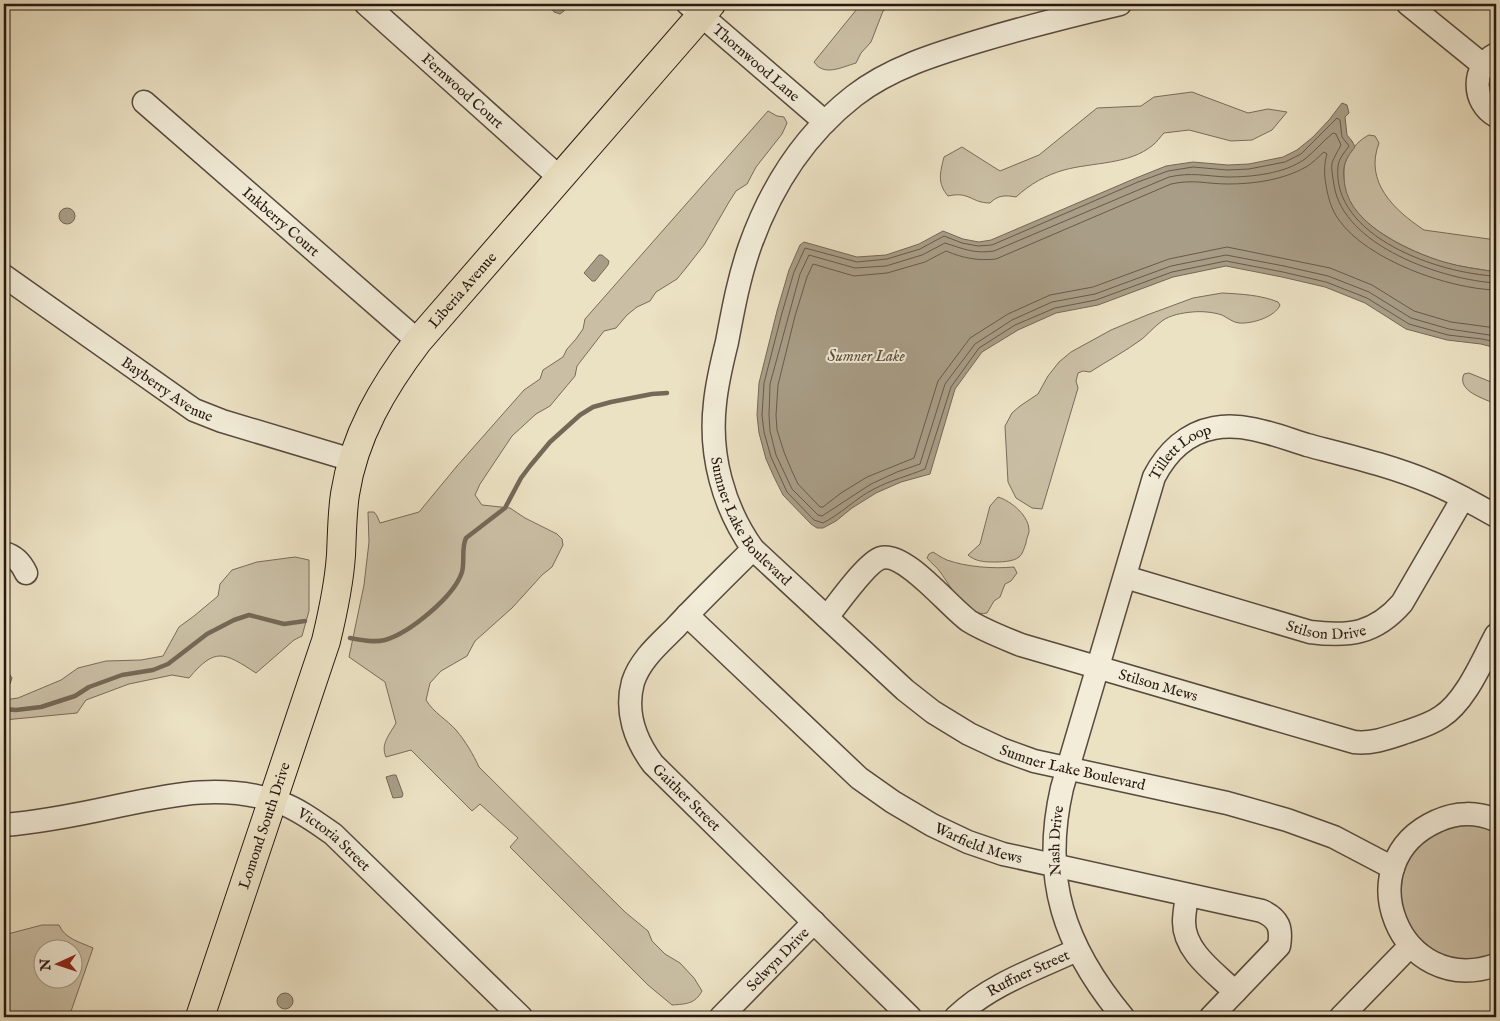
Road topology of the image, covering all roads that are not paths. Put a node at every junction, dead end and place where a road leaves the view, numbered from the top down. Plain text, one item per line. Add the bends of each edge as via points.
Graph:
1 (366, 4) edge
2 (1120, 4) edge
3 (1408, 4) edge
4 (700, 8) edge
5 (1490, 60) edge
6 (144, 102) dead end
7 (1496, 116) edge
8 (825, 122) junction
9 (560, 178) junction
10 (4, 276) edge
11 (418, 342) junction
12 (352, 460) junction
13 (1463, 498) junction
14 (1496, 516) edge
15 (753, 549) junction
16 (4, 552) edge
17 (26, 573) dead end
18 (1124, 577) junction
19 (687, 615) junction
20 (827, 617) junction
21 (328, 632) joint
22 (1496, 635) edge
23 (1098, 667) junction
24 (1068, 769) junction
25 (272, 799) junction
26 (1496, 820) edge
27 (4, 825) edge
28 (1054, 866) junction
29 (1393, 868) junction
30 (1187, 895) junction
31 (814, 922) junction
32 (1410, 946) junction
33 (1077, 950) junction
34 (1496, 965) edge
35 (1235, 992) junction
36 (200, 1017) edge
37 (521, 1017) edge
38 (721, 1017) edge
39 (910, 1017) edge
40 (956, 1017) edge
41 (1123, 1017) edge
42 (1211, 1017) edge
43 (1341, 1017) edge

1 - 9 street, Fernwood Court
2 - 8 street, Sumner Lake Boulevard via 1037,23 928,57 881,79
3 - 5 street
4 - 8 street, Thornwood Lane
4 - 9 main road, Liberia Avenue
5 - 7 street via 1477,81 1478,91 1480,100
6 - 11 street, Inkberry Court
8 - 15 street, Sumner Lake Boulevard via 784,173 749,247 715,403 716,463 735,520
9 - 11 main road, Liberia Avenue
10 - 12 street, Bayberry Avenue via 194,410
11 - 12 main road, Liberia Avenue via 394,372 374,406
12 - 21 main road, Liberia Avenue via 343,510 338,592
13 - 14 street, Tillett Loop
13 - 18 street, Stilson Drive via 1396,611 1371,629 1350,634 1310,632
13 - 18 street, Tillett Loop via 1408,474 1265,432 1240,427 1213,428 1182,442 1161,464 1154,477
15 - 19 street, Gaither Street
15 - 20 street, Sumner Lake Boulevard
16 - 17 street via 18,560
18 - 23 street, Tillett Loop
19 - 28 street, Warfield Mews via 859,778 893,802 968,842
19 - 31 street, Gaither Street via 646,658 633,682 631,710 635,734 653,764
20 - 23 street, Stilson Mews via 870,564 880,558 893,558 915,571 957,611 985,629 1022,646
20 - 24 street, Sumner Lake Boulevard via 933,712 1001,749
21 - 25 main road, Lomond South Drive
22 - 23 street, Stilson Mews via 1463,695 1449,712 1431,723 1371,742 1354,742
23 - 24 street, Tillett Loop
24 - 28 street, Nash Drive via 1056,815
24 - 29 street, Sumner Lake Boulevard via 1227,803 1287,820 1334,837
25 - 27 street, Victoria Street via 232,792 179,793 62,818
25 - 36 main road, Lomond South Drive
25 - 37 street, Victoria Street via 309,817 333,834
26 - 29 street via 1475,814 1443,818 1414,835
28 - 30 street, Warfield Mews
28 - 33 street, Nash Drive via 1066,922
29 - 32 street via 1390,906 1395,923
30 - 35 street via 1184,923 1188,940 1196,955
30 - 35 street, Warfield Mews via 1262,911 1277,921 1281,933 1279,946
31 - 38 street, Selwyn Drive
31 - 39 street, Gaither Street
32 - 34 street via 1423,958 1453,970 1472,971
32 - 43 street
33 - 40 street, Ruffner Street via 992,991
33 - 41 street, Nash Drive via 1092,977
35 - 42 street, Warfield Mews

